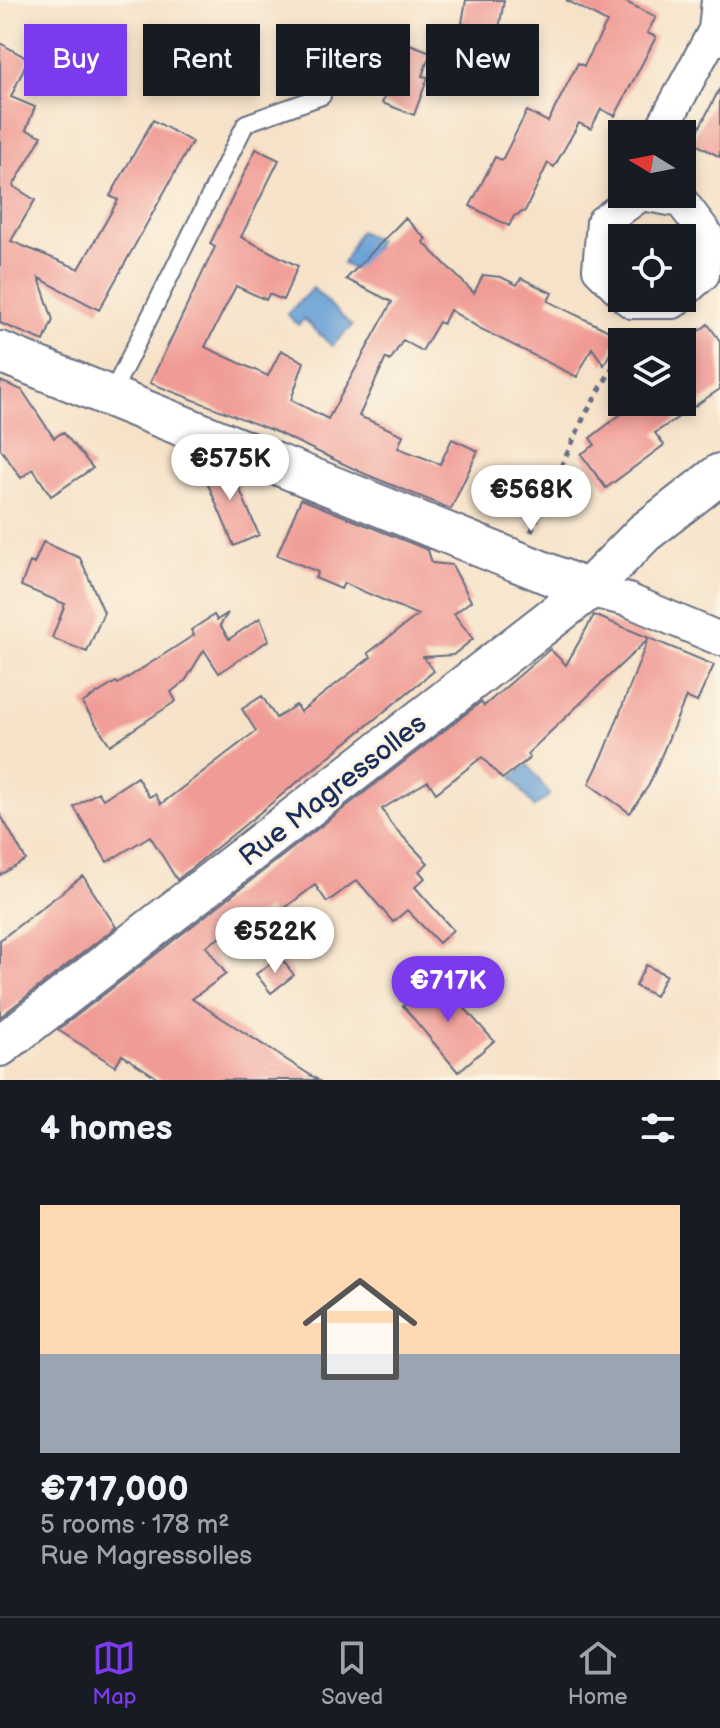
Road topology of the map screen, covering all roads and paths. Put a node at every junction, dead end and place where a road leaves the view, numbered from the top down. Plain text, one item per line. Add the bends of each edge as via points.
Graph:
1 (718, 23) edge
2 (322, 96) dead end
3 (666, 120) edge
4 (622, 208) edge
5 (686, 208) edge
6 (608, 278) edge
7 (696, 280) edge
8 (0, 352) edge
9 (608, 375) edge
10 (110, 397) junction
11 (720, 474) edge
12 (518, 562) junction
13 (588, 590) junction
14 (720, 639) edge
15 (0, 1046) edge

1 - 3 street
2 - 10 lane via 246,123
4 - 6 street via 603,222 599,269
5 - 7 street via 706,234 703,274
8 - 10 street
9 - 12 path
10 - 12 street
11 - 13 street, Rue Magressolles via 644,533
12 - 13 street
13 - 14 street via 628,600
13 - 15 street, Rue Magressolles

